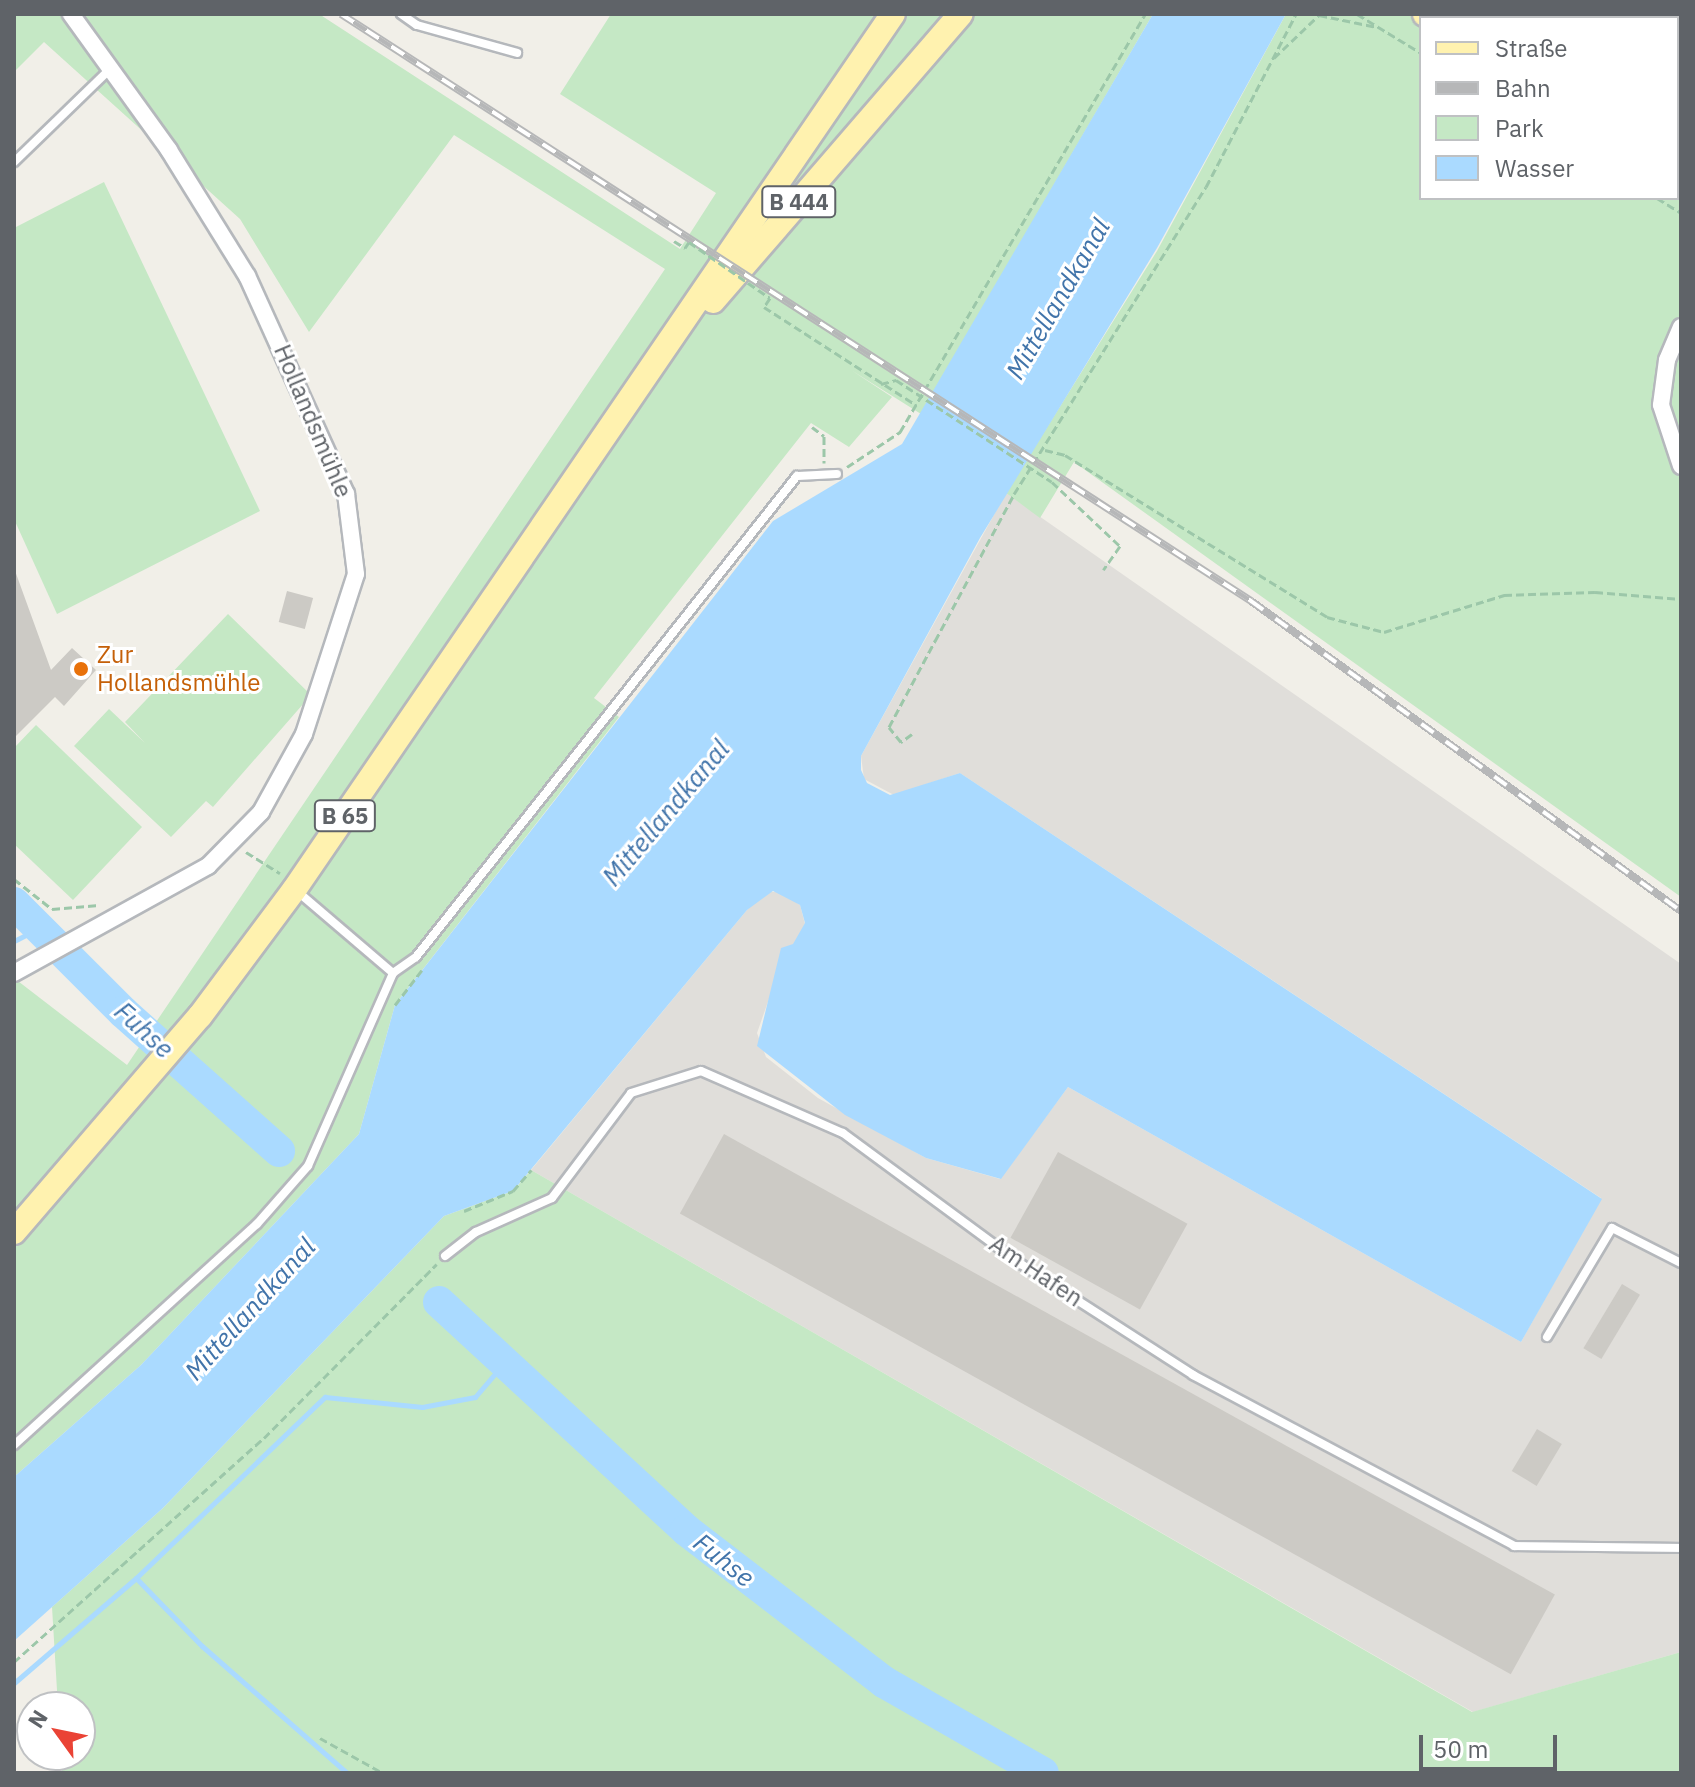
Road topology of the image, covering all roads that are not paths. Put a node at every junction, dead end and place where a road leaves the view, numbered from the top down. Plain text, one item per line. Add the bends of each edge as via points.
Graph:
1 (71, 14) edge
2 (401, 14) edge
3 (893, 14) edge
4 (961, 14) edge
5 (517, 53) dead end
6 (112, 67) junction
7 (14, 162) edge
8 (1681, 327) edge
9 (636, 390) junction
10 (1681, 466) edge
11 (837, 474) road end
12 (294, 890) junction
13 (15, 972) edge
14 (393, 973) junction
15 (14, 1232) edge
16 (445, 1256) road end
17 (1681, 1263) edge
18 (1547, 1337) dead end
19 (14, 1445) edge
20 (1681, 1548) edge

1 - 6 street, Hollandsmühle
2 - 5 lane via 417,25
3 - 9 main road, B 65
4 - 9 main road, B 444
6 - 7 lane
6 - 13 street, Hollandsmühle via 247,276 346,494 356,574 304,734 282,782 233,843 208,866
8 - 10 street via 1661,389 1667,435
9 - 12 main road, B 65
11 - 14 lane via 797,476 416,957
12 - 14 lane
12 - 15 main road, B 65 via 200,1016
14 - 19 lane via 308,1166 257,1224
16 - 20 lane, Am Hafen via 476,1232 552,1198 631,1093 701,1071 843,1133 1021,1264 1193,1375 1514,1546
17 - 18 lane via 1612,1228

